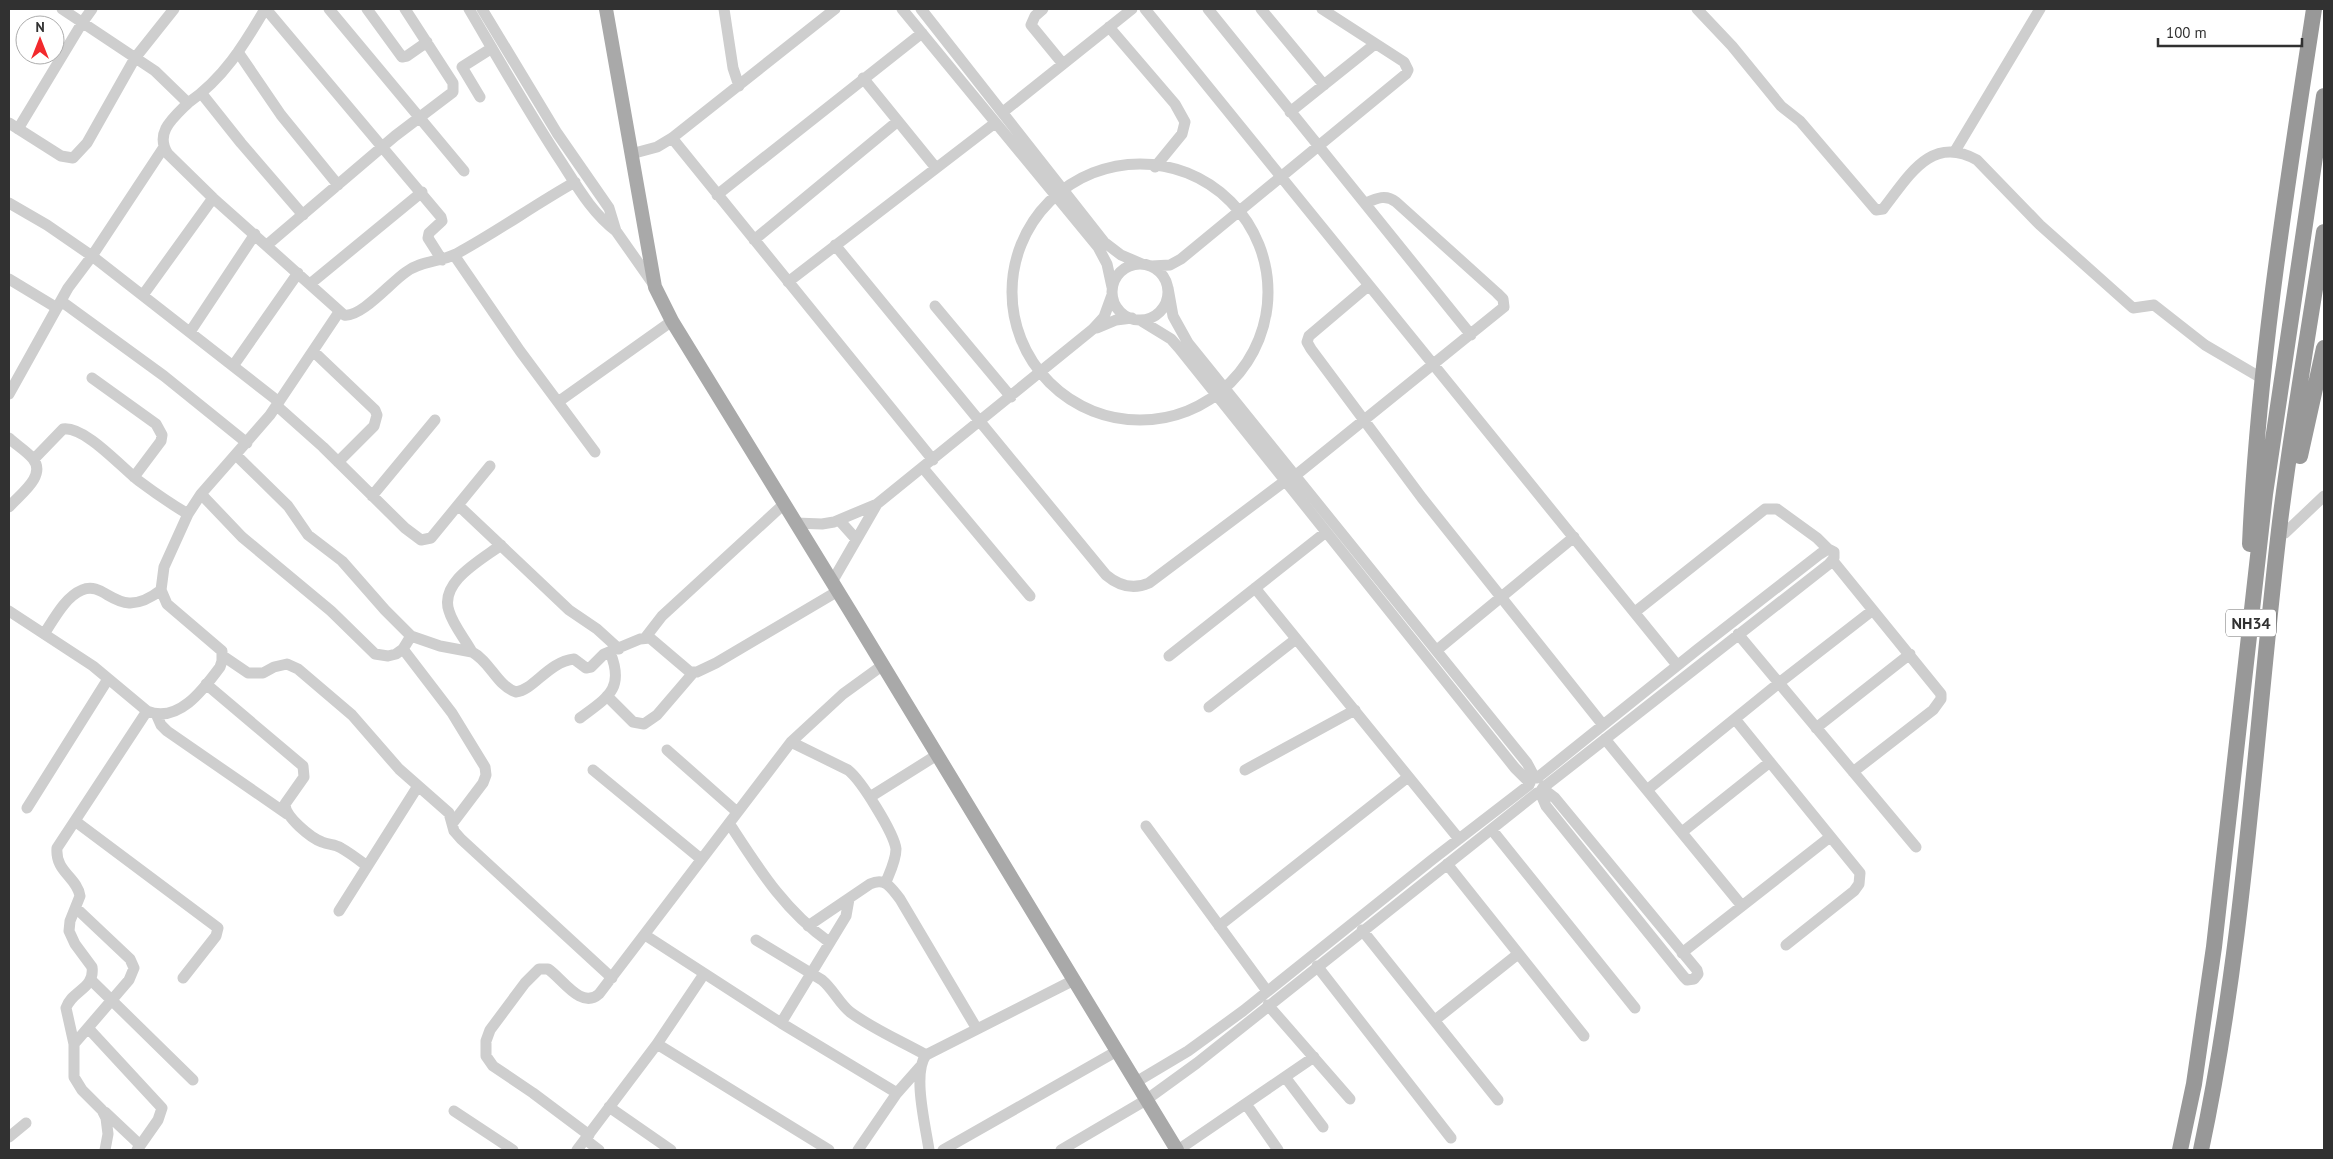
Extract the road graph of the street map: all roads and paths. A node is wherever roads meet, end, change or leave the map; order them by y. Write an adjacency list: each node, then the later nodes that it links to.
1 (62, 9): 24 (street)
2 (92, 9): 24 (street)
3 (174, 9): 31 (street)
4 (266, 9): 30 (street); 48 (street)
5 (329, 9): 42 (street)
6 (367, 9): 27 (street)
7 (405, 9): 27 (street)
8 (469, 9): 29 (street)
9 (482, 9): 66 (street)
10 (606, 9): 51 (main road)
11 (724, 9): 35 (street)
12 (835, 9): 35 (street)
13 (902, 9): 26 (street)
14 (921, 9): 40 (street)
15 (1043, 9): 32 (street)
16 (1132, 9): 25 (street)
17 (1145, 9): 55 (street)
18 (1208, 9): 41 (street)
19 (1261, 9): 34 (street)
20 (1322, 9): 28 (street)
21 (1696, 9): 50 (street)
22 (2040, 9): 50 (street)
23 (2314, 9): 100 (highway)
24 (82, 23): 31 (street); 45 (street)
25 (1109, 27): 32 (street); 52 (street)
26 (922, 33): 33 (street); 44 (street)
27 (427, 42): 42 (street)
28 (1376, 44): 34 (street); 49 (street)
29 (492, 48): 38 (street); 56 (street)
30 (238, 52): 36 (street); 57 (street)
31 (135, 58): 39 (street); 45 (street)
32 (1063, 64): 40 (street)
33 (864, 78): 43 (street); 60 (street)
34 (1324, 85): 41 (street)
35 (739, 86): 46 (street)
36 (202, 94): 39 (street); 65 (street)
37 (2324, 96): 164 (highway, NH34)
38 (480, 97)
39 (188, 103): 47 (street)
40 (1003, 112): 59 (street)
41 (1290, 112): 49 (street)
42 (420, 117): 48 (street); 54 (street)
43 (898, 121): 53 (street); 69 (street)
44 (995, 123): 53 (street); 59 (street)
45 (13, 126)
46 (672, 138): 51 (street); 60 (street)
47 (164, 147): 61 (street); 73 (street)
48 (384, 147): 57 (street); 58 (street)
49 (1318, 147): 55 (street); 63 (street)
50 (1955, 151): 100 (street)
51 (631, 154): 83 (main road)
52 (1155, 167): 59 (street); 64 (street)
53 (936, 168): 71 (street)
54 (464, 171)
55 (1281, 177): 64 (street); 82 (street)
56 (574, 182): 66 (street); 72 (street)
57 (338, 185): 65 (street)
58 (422, 192): 74 (street); 80 (street)
59 (1059, 192): 76 (street); 84 (street); 98 (street)
60 (717, 195): 69 (street)
61 (213, 198): 68 (street); 85 (street)
62 (9, 203): 73 (street)
63 (1366, 203): 93 (street); 93 (street)
64 (1240, 212): 75 (street); 101 (street)
65 (303, 215): 70 (street)
66 (616, 231): 83 (street)
67 (2324, 232): 145 (highway, NH34)
68 (255, 234): 70 (street); 92 (street)
69 (754, 240): 79 (street)
70 (268, 245): 77 (street)
71 (836, 245): 79 (street); 108 (street)
72 (454, 255): 74 (street); 104 (street)
73 (92, 256): 85 (street); 86 (street)
74 (442, 260): 88 (street)
75 (1181, 260): 76 (street); 81 (street)
76 (1147, 265): 81 (street); 84 (street)
77 (298, 273): 80 (street); 97 (street)
78 (9, 279): 86 (street)
79 (788, 282): 114 (street)
80 (310, 284): 88 (street)
81 (1166, 284): 89 (street); 101 (street)
82 (1368, 286): 96 (street); 106 (street)
83 (655, 287): 90 (main road)
84 (1112, 291): 89 (street); 91 (street)
85 (143, 295): 92 (street)
86 (59, 305): 102 (street); 110 (street)
87 (935, 306): 103 (street)
88 (339, 312): 95 (street)
89 (1136, 319): 91 (street); 101 (street)
90 (672, 321): 104 (street); 123 (main road)
91 (1093, 330): 98 (street)
92 (190, 332): 97 (street)
93 (1471, 335): 96 (street)
94 (2324, 348): 131 (highway)
95 (313, 351): 105 (street); 115 (street)
96 (1432, 364): 106 (street); 132 (street)
97 (233, 366): 105 (street)
98 (1040, 372): 101 (street); 103 (street)
99 (92, 378): 118 (street)
100 (2263, 379): 164 (highway)
101 (1221, 391): 119 (street)
102 (9, 394)
103 (1011, 397): 108 (street)
104 (558, 402): 111 (street)
105 (278, 404): 110 (street); 115 (street)
106 (1365, 419): 119 (street); 141 (street)
107 (435, 420): 121 (street)
108 (981, 421): 114 (street); 119 (street)
109 (9, 438): 113 (street)
110 (247, 444): 112 (street)
111 (595, 452)
112 (236, 455): 120 (street); 148 (street)
113 (34, 460): 118 (street); 126 (street)
114 (933, 460): 117 (street)
115 (338, 462): 121 (street)
116 (490, 466): 125 (street)
117 (923, 468): 124 (street); 140 (street)
118 (134, 477): 127 (street)
119 (1291, 478): 130 (street); 153 (street)
120 (200, 494): 127 (street); 151 (street)
121 (372, 496): 125 (street)
122 (2324, 496): 131 (street)
123 (784, 504): 129 (main road); 149 (street)
124 (877, 504): 128 (street); 133 (street)
125 (458, 505): 134 (street)
126 (9, 507)
127 (188, 514): 139 (street)
128 (839, 520): 129 (street); 133 (street)
129 (796, 523): 137 (main road)
130 (1326, 532): 138 (street); 183 (street)
131 (2285, 533): 145 (highway)
132 (1574, 537): 141 (street); 144 (street)
133 (856, 539): 137 (street)
134 (501, 545): 152 (street); 154 (street)
135 (1828, 550): 136 (street); 144 (street); 159 (street)
136 (1833, 561): 142 (street); 147 (street)
137 (835, 587): 158 (main road); 160 (street)
138 (1255, 588): 150 (street); 157 (street)
139 (161, 590): 146 (street); 156 (street)
140 (1030, 596)
141 (1500, 598): 153 (street); 171 (street)
142 (1873, 610): 155 (street); 162 (street)
143 (9, 611): 146 (street)
144 (1634, 612): 159 (street)
145 (2270, 620): 267 (highway, NH34)
146 (44, 634): 161 (street)
147 (1738, 634): 162 (street); 173 (street)
148 (411, 636): 151 (street); 154 (street)
149 (645, 638): 152 (street); 160 (street)
150 (1296, 639): 166 (street); 167 (street)
151 (403, 649): 191 (street)
152 (615, 650): 154 (street); 165 (street)
153 (1437, 650): 183 (street)
154 (472, 652)
155 (1910, 654): 172 (street); 180 (street)
156 (223, 656): 163 (street); 182 (street)
157 (1169, 656)
158 (883, 665): 174 (street); 176 (main road)
159 (1677, 666): 171 (street)
160 (693, 673): 165 (street)
161 (108, 679): 168 (street); 186 (street)
162 (1779, 683): 170 (street); 172 (street)
163 (206, 684): 168 (street); 188 (street)
164 (2244, 686): 266 (highway, NH34)
165 (606, 696): 169 (street)
166 (1209, 707)
167 (1355, 710): 179 (street); 181 (street)
168 (152, 713): 188 (street); 189 (street)
169 (580, 718)
170 (1736, 719): 177 (street); 184 (street)
171 (1603, 725): 183 (street)
172 (1816, 728): 180 (street)
173 (1605, 739): 183 (street); 184 (street)
174 (791, 742): 185 (street); 187 (street)
175 (667, 750): 187 (street)
176 (937, 754): 185 (street); 221 (main road)
177 (1770, 762): 194 (street); 195 (street)
178 (593, 770): 198 (street)
179 (1244, 770)
180 (1853, 772): 197 (street)
181 (1408, 777): 196 (street); 207 (street)
182 (418, 786): 191 (street); 200 (street)
183 (1537, 786): 193 (street); 196 (street); 213 (street); 213 (street)
184 (1648, 790): 194 (street)
185 (870, 796): 201 (street)
186 (27, 808)
187 (737, 812): 190 (street)
188 (287, 814): 200 (street)
189 (74, 821): 204 (street); 218 (street)
190 (728, 823): 198 (street); 206 (street)
191 (452, 824): 219 (street)
192 (1146, 826): 207 (street)
193 (1492, 830): 199 (street); 225 (street)
194 (1682, 832): 203 (street)
195 (1830, 837): 203 (street); 212 (street)
196 (1459, 839): 222 (street)
197 (1916, 847)
198 (701, 859): 209 (street)
199 (1447, 864): 208 (street); 214 (street)
200 (367, 866): 205 (street)
201 (886, 882): 202 (street); 229 (street)
202 (849, 899): 206 (street); 211 (street)
203 (1742, 906): 213 (street)
204 (76, 908): 220 (street); 223 (street)
205 (339, 910)
206 (808, 926): 211 (street)
207 (1219, 926): 222 (street)
208 (1362, 930): 215 (street); 226 (street)
209 (645, 935): 217 (street); 219 (street)
210 (756, 940): 216 (street)
211 (829, 942): 216 (street)
212 (1786, 945)
213 (1682, 953)
214 (1518, 954): 226 (street); 230 (street)
215 (1317, 966): 224 (street); 252 (street)
216 (810, 973): 227 (street); 234 (street)
217 (704, 974): 227 (street); 232 (street)
218 (183, 978)
219 (612, 978): 251 (street)
220 (91, 980): 223 (street); 231 (street)
221 (1074, 980): 229 (street); 233 (main road)
222 (1268, 991): 239 (street)
223 (111, 1002): 228 (street); 238 (street)
224 (1268, 1005): 235 (street); 242 (street)
225 (1635, 1008)
226 (1435, 1020): 243 (street)
227 (780, 1023): 240 (street)
228 (88, 1028): 231 (street); 253 (street)
229 (977, 1029): 234 (street)
230 (1584, 1036)
231 (74, 1044): 246 (street)
232 (657, 1044): 245 (street); 259 (street)
233 (1117, 1051): 239 (main road); 262 (street)
234 (926, 1055): 236 (street)
235 (1314, 1057): 237 (street); 241 (street)
236 (920, 1067): 240 (street); 261 (street)
237 (1286, 1077): 244 (street); 249 (street)
238 (193, 1080)
239 (1136, 1082): 242 (main road)
240 (897, 1093): 260 (street)
241 (1350, 1098)
242 (1146, 1100): 263 (street); 264 (main road)
243 (1498, 1100)
244 (1246, 1104): 264 (street); 265 (street)
245 (609, 1108): 251 (street); 258 (street)
246 (102, 1110): 253 (street); 254 (street)
247 (454, 1111): 255 (street)
248 (26, 1123): 250 (street)
249 (1323, 1127)
250 (9, 1137)
251 (588, 1138): 256 (street); 257 (street)
252 (1451, 1138)
253 (138, 1148)
254 (104, 1150)
255 (513, 1150)
256 (577, 1150)
257 (599, 1150)
258 (671, 1150)
259 (829, 1150)
260 (858, 1150)
261 (929, 1150)
262 (943, 1150)
263 (1061, 1150)
264 (1177, 1150)
265 (1278, 1150)
266 (2180, 1150)
267 (2201, 1150)

